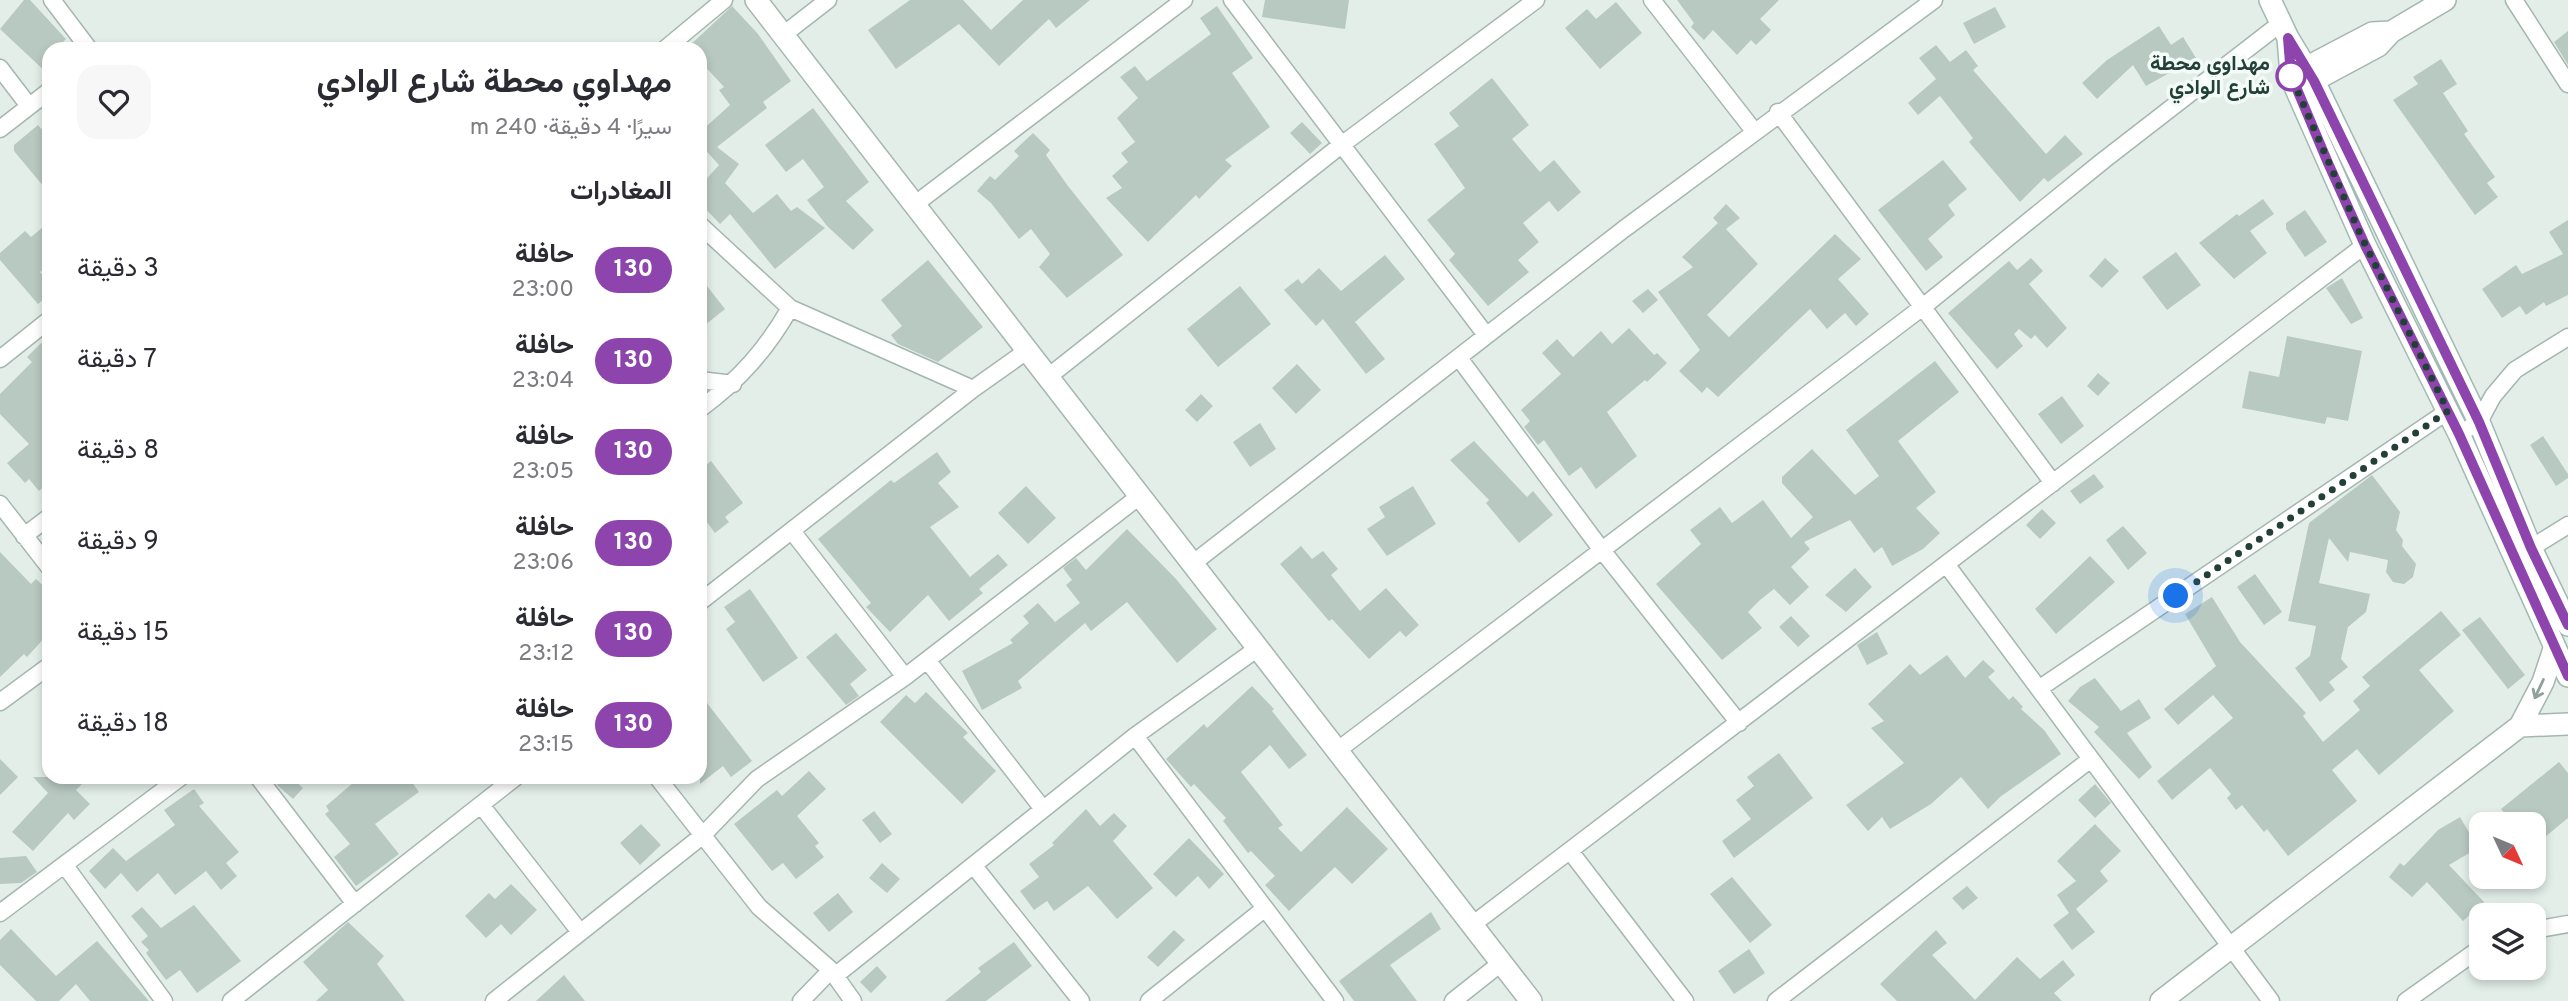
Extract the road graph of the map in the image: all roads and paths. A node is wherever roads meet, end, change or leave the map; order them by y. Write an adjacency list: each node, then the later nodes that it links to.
1 (52, 0): 15 (street)
2 (724, 0): 16 (street)
3 (755, 0): 14 (street)
4 (828, 0): 14 (street)
5 (1184, 0): 26 (street)
6 (1232, 0): 25 (street)
7 (1536, 0): 25 (street)
8 (1652, 0): 24 (street)
9 (1934, 0): 22 (street)
10 (2270, 0): 13 (street)
11 (2445, 0): 18 (street)
12 (2514, 0): 19 (street)
13 (2284, 31): 18 (street); 29 (street)
14 (783, 35): 26 (street)
15 (84, 42)
16 (673, 42)
17 (0, 68): 21 (street)
18 (2302, 78): 28 (street); 43 (street)
19 (2568, 84)
20 (42, 96): 21 (street)
21 (29, 106): 23 (street)
22 (1778, 113): 24 (street); 29 (street)
23 (0, 129)
24 (1754, 131): 32 (street)
25 (1340, 146): 32 (street); 37 (street)
26 (914, 205): 34 (street)
27 (707, 231): 30 (street)
28 (2365, 245): 42 (street); 45 (street)
29 (1924, 306): 45 (street); 53 (street)
30 (790, 308): 39 (street); 40 (street)
31 (42, 326): 36 (street)
32 (1486, 335): 35 (street)
33 (2568, 337): 43 (street)
34 (1028, 350): 37 (street); 40 (street)
35 (1458, 358): 53 (street); 55 (street)
36 (0, 359)
37 (1048, 377): 46 (street)
38 (707, 381): 39 (street)
39 (733, 384): 41 (street)
40 (973, 389): 50 (street)
41 (707, 404)
42 (2448, 411): 44 (street); 65 (street)
43 (2479, 422): 44 (street); 52 (street)
44 (2459, 434): 60 (street)
45 (2053, 483): 56 (street)
46 (1141, 495): 55 (street); 61 (street)
47 (0, 504): 51 (street)
48 (42, 522): 51 (street)
49 (2568, 525): 52 (street)
50 (792, 531): 57 (street); 64 (street)
51 (24, 536): 54 (street)
52 (2531, 548): 58 (street)
53 (1601, 549): 67 (street); 71 (street)
54 (42, 558)
55 (1192, 564): 59 (street)
56 (1946, 564): 65 (street); 67 (street)
57 (707, 597)
58 (2568, 625)
59 (1258, 648): 70 (street); 71 (street)
60 (2554, 649): 63 (street); 69 (street, one-way to 69)
61 (927, 660): 64 (street); 78 (street)
62 (42, 671): 66 (street)
63 (2568, 676)
64 (905, 677): 79 (street)
65 (2040, 688): 72 (street)
66 (0, 702)
67 (1739, 723): 80 (street)
68 (2568, 724): 69 (street)
69 (2520, 726): 90 (street)
70 (1135, 736): 78 (street); 84 (street)
71 (1338, 750): 87 (street)
72 (2091, 759): 90 (street); 105 (street)
73 (172, 784): 82 (street)
74 (263, 784): 83 (street)
75 (507, 784): 77 (street)
76 (662, 784): 79 (street)
77 (481, 805): 83 (street); 89 (street)
78 (1043, 809): 81 (street)
79 (702, 836): 89 (street); 93 (street)
80 (1570, 851): 87 (street); 104 (street)
81 (974, 866): 93 (street); 99 (street)
82 (66, 867): 85 (street); 94 (street)
83 (355, 904): 95 (street)
84 (1264, 909): 100 (street); 101 (street)
85 (0, 913)
86 (2568, 924): 88 (street)
87 (1472, 925): 92 (street)
88 (2546, 928)
89 (580, 932): 96 (street)
90 (2230, 947): 106 (street); 107 (street)
91 (2469, 956): 108 (street)
92 (1501, 963): 102 (street); 103 (street)
93 (834, 972): 97 (street); 98 (street)
94 (164, 1001)
95 (231, 1001)
96 (494, 1001)
97 (801, 1001)
98 (853, 1001)
99 (1081, 1001)
100 (1149, 1001)
101 (1335, 1001)
102 (1452, 1001)
103 (1531, 1001)
104 (1685, 1001)
105 (1776, 1001)
106 (2161, 1001)
107 (2271, 1001)
108 (2406, 1001)

